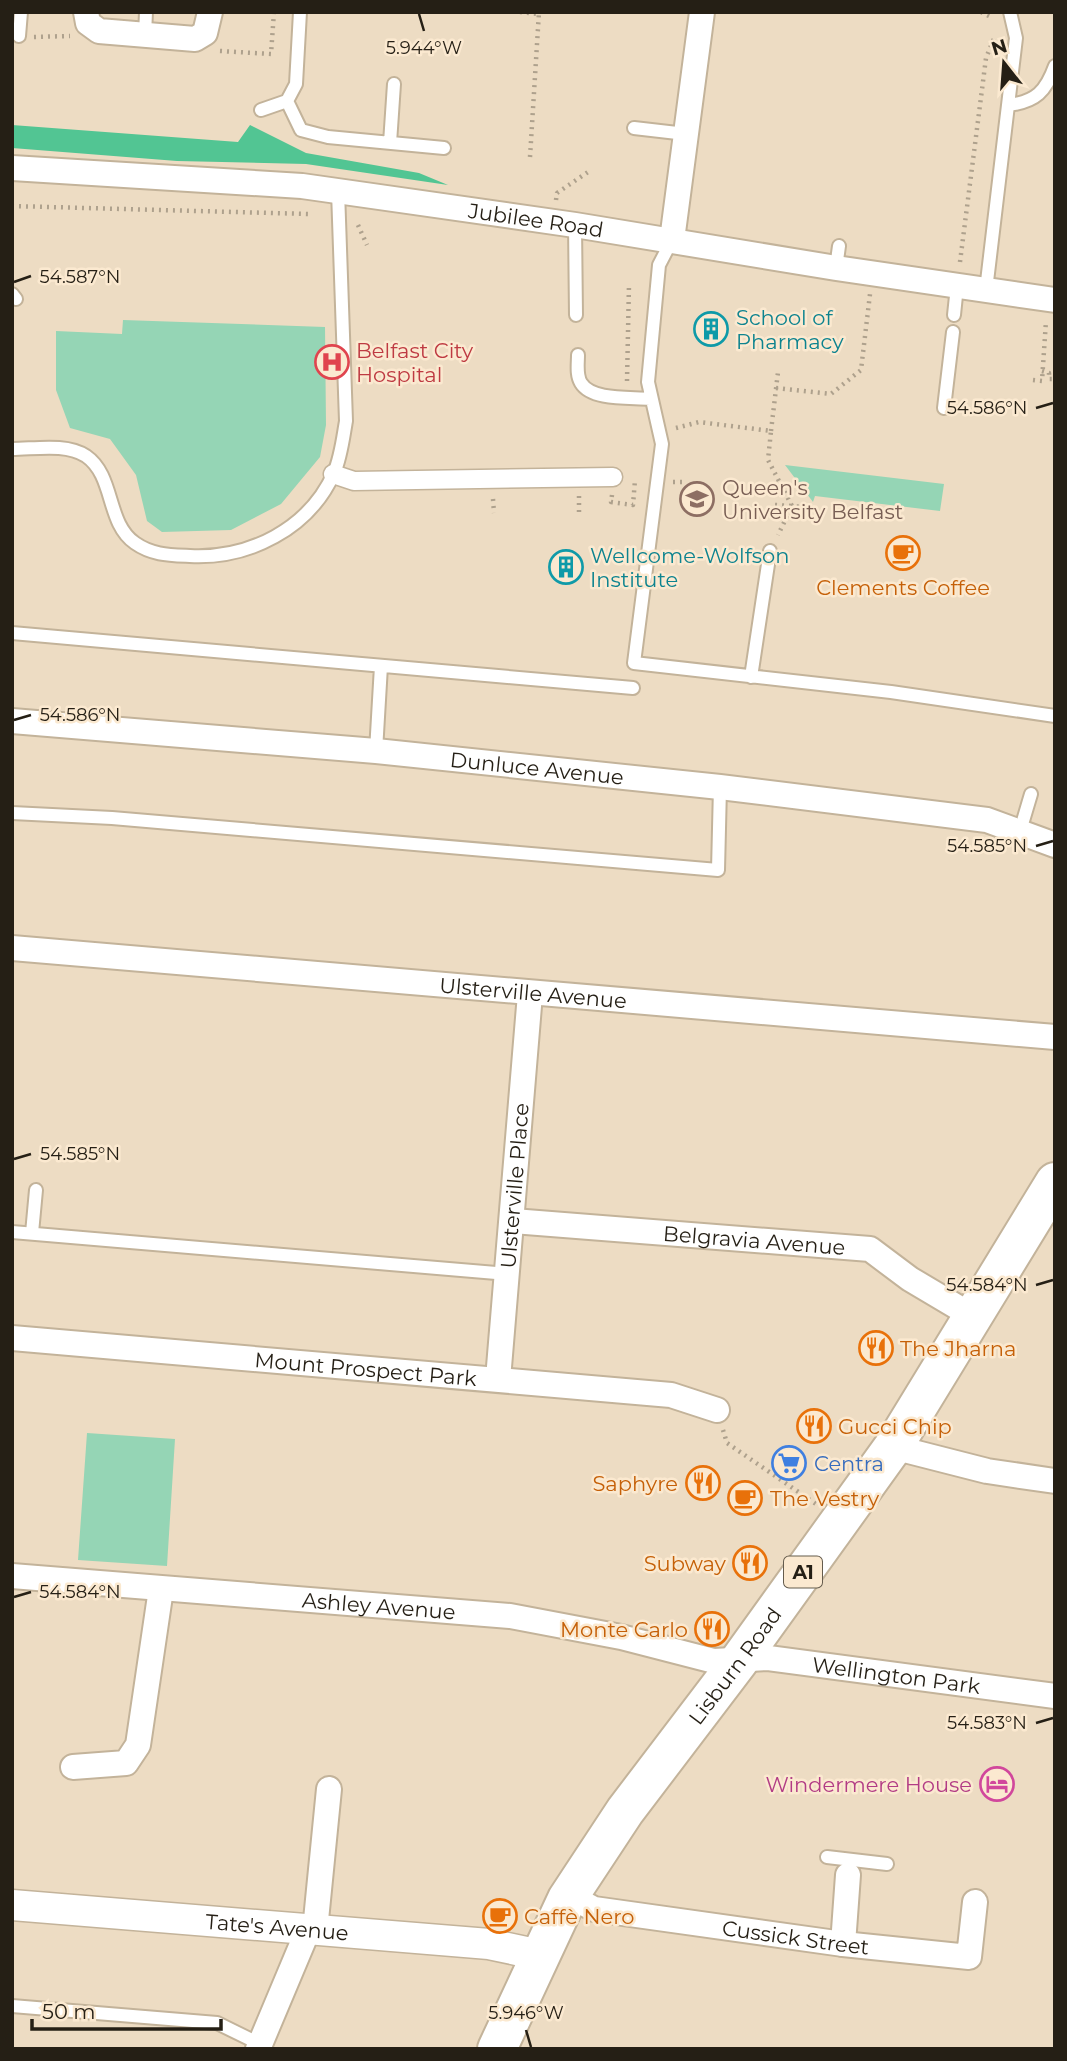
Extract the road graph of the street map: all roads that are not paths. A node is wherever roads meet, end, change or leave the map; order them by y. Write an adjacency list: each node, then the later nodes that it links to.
1 (20, 12): 8 (lane)
2 (300, 12): 11 (lane)
3 (702, 12): 15 (street)
4 (1010, 12): 12 (lane)
5 (87, 16): 6 (street)
6 (145, 24): 7 (street)
7 (205, 25)
8 (19, 36)
9 (1055, 66): 12 (lane)
10 (394, 84): 16 (lane)
11 (287, 101): 13 (lane); 16 (lane)
12 (1008, 105): 23 (lane)
13 (261, 110)
14 (634, 128): 15 (lane)
15 (686, 134): 21 (street)
16 (390, 143): 17 (lane)
17 (444, 148)
18 (12, 168): 19 (street, Jubilee Road)
19 (339, 201): 20 (street, Jubilee Road); 32 (lane)
20 (564, 223): 21 (street, Jubilee Road); 25 (lane)
21 (672, 240): 22 (street, Jubilee Road); 29 (lane)
22 (957, 286): 23 (street, Jubilee Road); 26 (lane)
23 (986, 290): 24 (street, Jubilee Road)
24 (1051, 299)
25 (576, 315)
26 (954, 315)
27 (953, 332): 30 (lane)
28 (578, 355): 29 (lane)
29 (650, 399): 37 (lane)
30 (944, 408)
31 (12, 449): 32 (lane)
32 (333, 474): 33 (street)
33 (613, 477)
34 (770, 551): 37 (lane)
35 (12, 633): 36 (lane)
36 (381, 666): 38 (lane); 41 (lane)
37 (751, 677): 39 (lane)
38 (633, 688)
39 (1055, 716)
40 (12, 721): 41 (street, Dunluce Avenue)
41 (376, 751): 42 (street, Dunluce Avenue)
42 (720, 787): 44 (lane); 45 (street, Dunluce Avenue)
43 (1031, 794): 45 (lane)
44 (12, 813)
45 (1020, 831): 46 (street, Dunluce Avenue)
46 (1055, 845)
47 (12, 948): 48 (street, Ulsterville Avenue)
48 (530, 994): 49 (street, Ulsterville Avenue); 52 (street, Ulsterville Place)
49 (1055, 1037)
50 (1055, 1182): 56 (main road, Lisburn Road / A1)
51 (36, 1190): 54 (lane)
52 (513, 1221): 55 (street, Ulsterville Place); 56 (street, Belgravia Avenue)
53 (12, 1232): 54 (lane)
54 (32, 1233): 55 (lane)
55 (508, 1274): 58 (street, Ulsterville Place)
56 (974, 1317): 60 (main road, Lisburn Road / A1)
57 (12, 1338): 58 (street, Mount Prospect Park)
58 (498, 1379): 59 (street, Mount Prospect Park)
59 (717, 1410)
60 (894, 1447): 61 (street); 64 (main road, Lisburn Road / A1)
61 (1055, 1481)
62 (12, 1576): 63 (street, Ashley Avenue)
63 (161, 1589): 64 (street, Ashley Avenue); 66 (street)
64 (739, 1661): 65 (street, Wellington Park); 71 (main road, Lisburn Road / A1)
65 (1055, 1696)
66 (73, 1767)
67 (329, 1789): 74 (street)
68 (827, 1857): 70 (lane)
69 (887, 1864): 70 (lane)
70 (849, 1867): 75 (street)
71 (570, 1896): 75 (street, Cussick Street); 76 (main road, Lisburn Road / A1)
72 (975, 1902): 75 (street, Cussick Street)
73 (12, 1905): 74 (street, Tate's Avenue)
74 (312, 1930): 76 (street, Tate's Avenue); 78 (street)
75 (843, 1944)
76 (540, 1955): 79 (main road, Lisburn Road / A1)
77 (12, 2006): 78 (lane)
78 (259, 2046)
79 (497, 2049)

